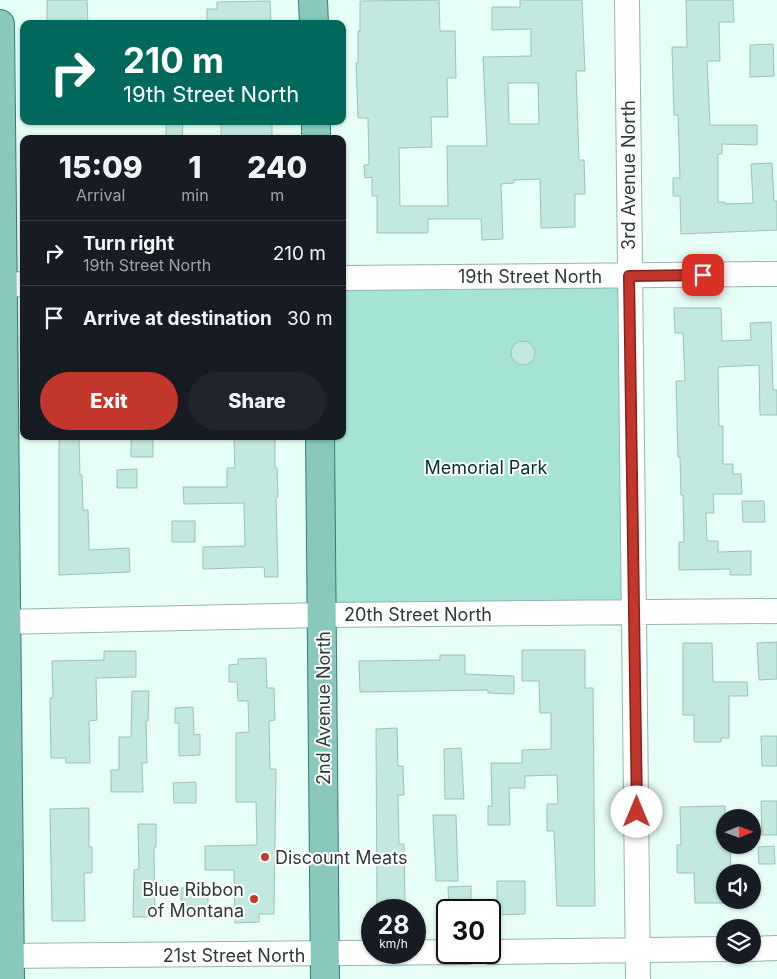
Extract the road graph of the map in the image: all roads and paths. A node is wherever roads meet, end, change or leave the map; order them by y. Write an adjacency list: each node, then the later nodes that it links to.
1 (313, 0): 3 (main road)
2 (627, 0): 6 (street, 3rd Avenue North)
3 (314, 20)
4 (0, 24): 8 (main road)
5 (777, 274): 6 (street, 19th Street North)
6 (629, 276): 7 (street, 19th Street North); 11 (street, 3rd Avenue North)
7 (346, 278)
8 (9, 284): 13 (main road)
9 (320, 440): 12 (main road, 2nd Avenue North)
10 (777, 611): 11 (street, 20th Street North)
11 (635, 613): 12 (street, 20th Street North); 17 (street, 3rd Avenue North)
12 (322, 615): 13 (street, 20th Street North); 21 (main road, 2nd Avenue North)
13 (2, 622): 20 (main road)
14 (777, 948): 16 (street)
15 (716, 949): 17 (street)
16 (761, 949)
17 (638, 951): 18 (street); 22 (street, 3rd Avenue North)
18 (501, 952)
19 (436, 955): 21 (street, 21st Street North)
20 (6, 963): 21 (street, 21st Street North)
21 (325, 967)
22 (638, 979)

